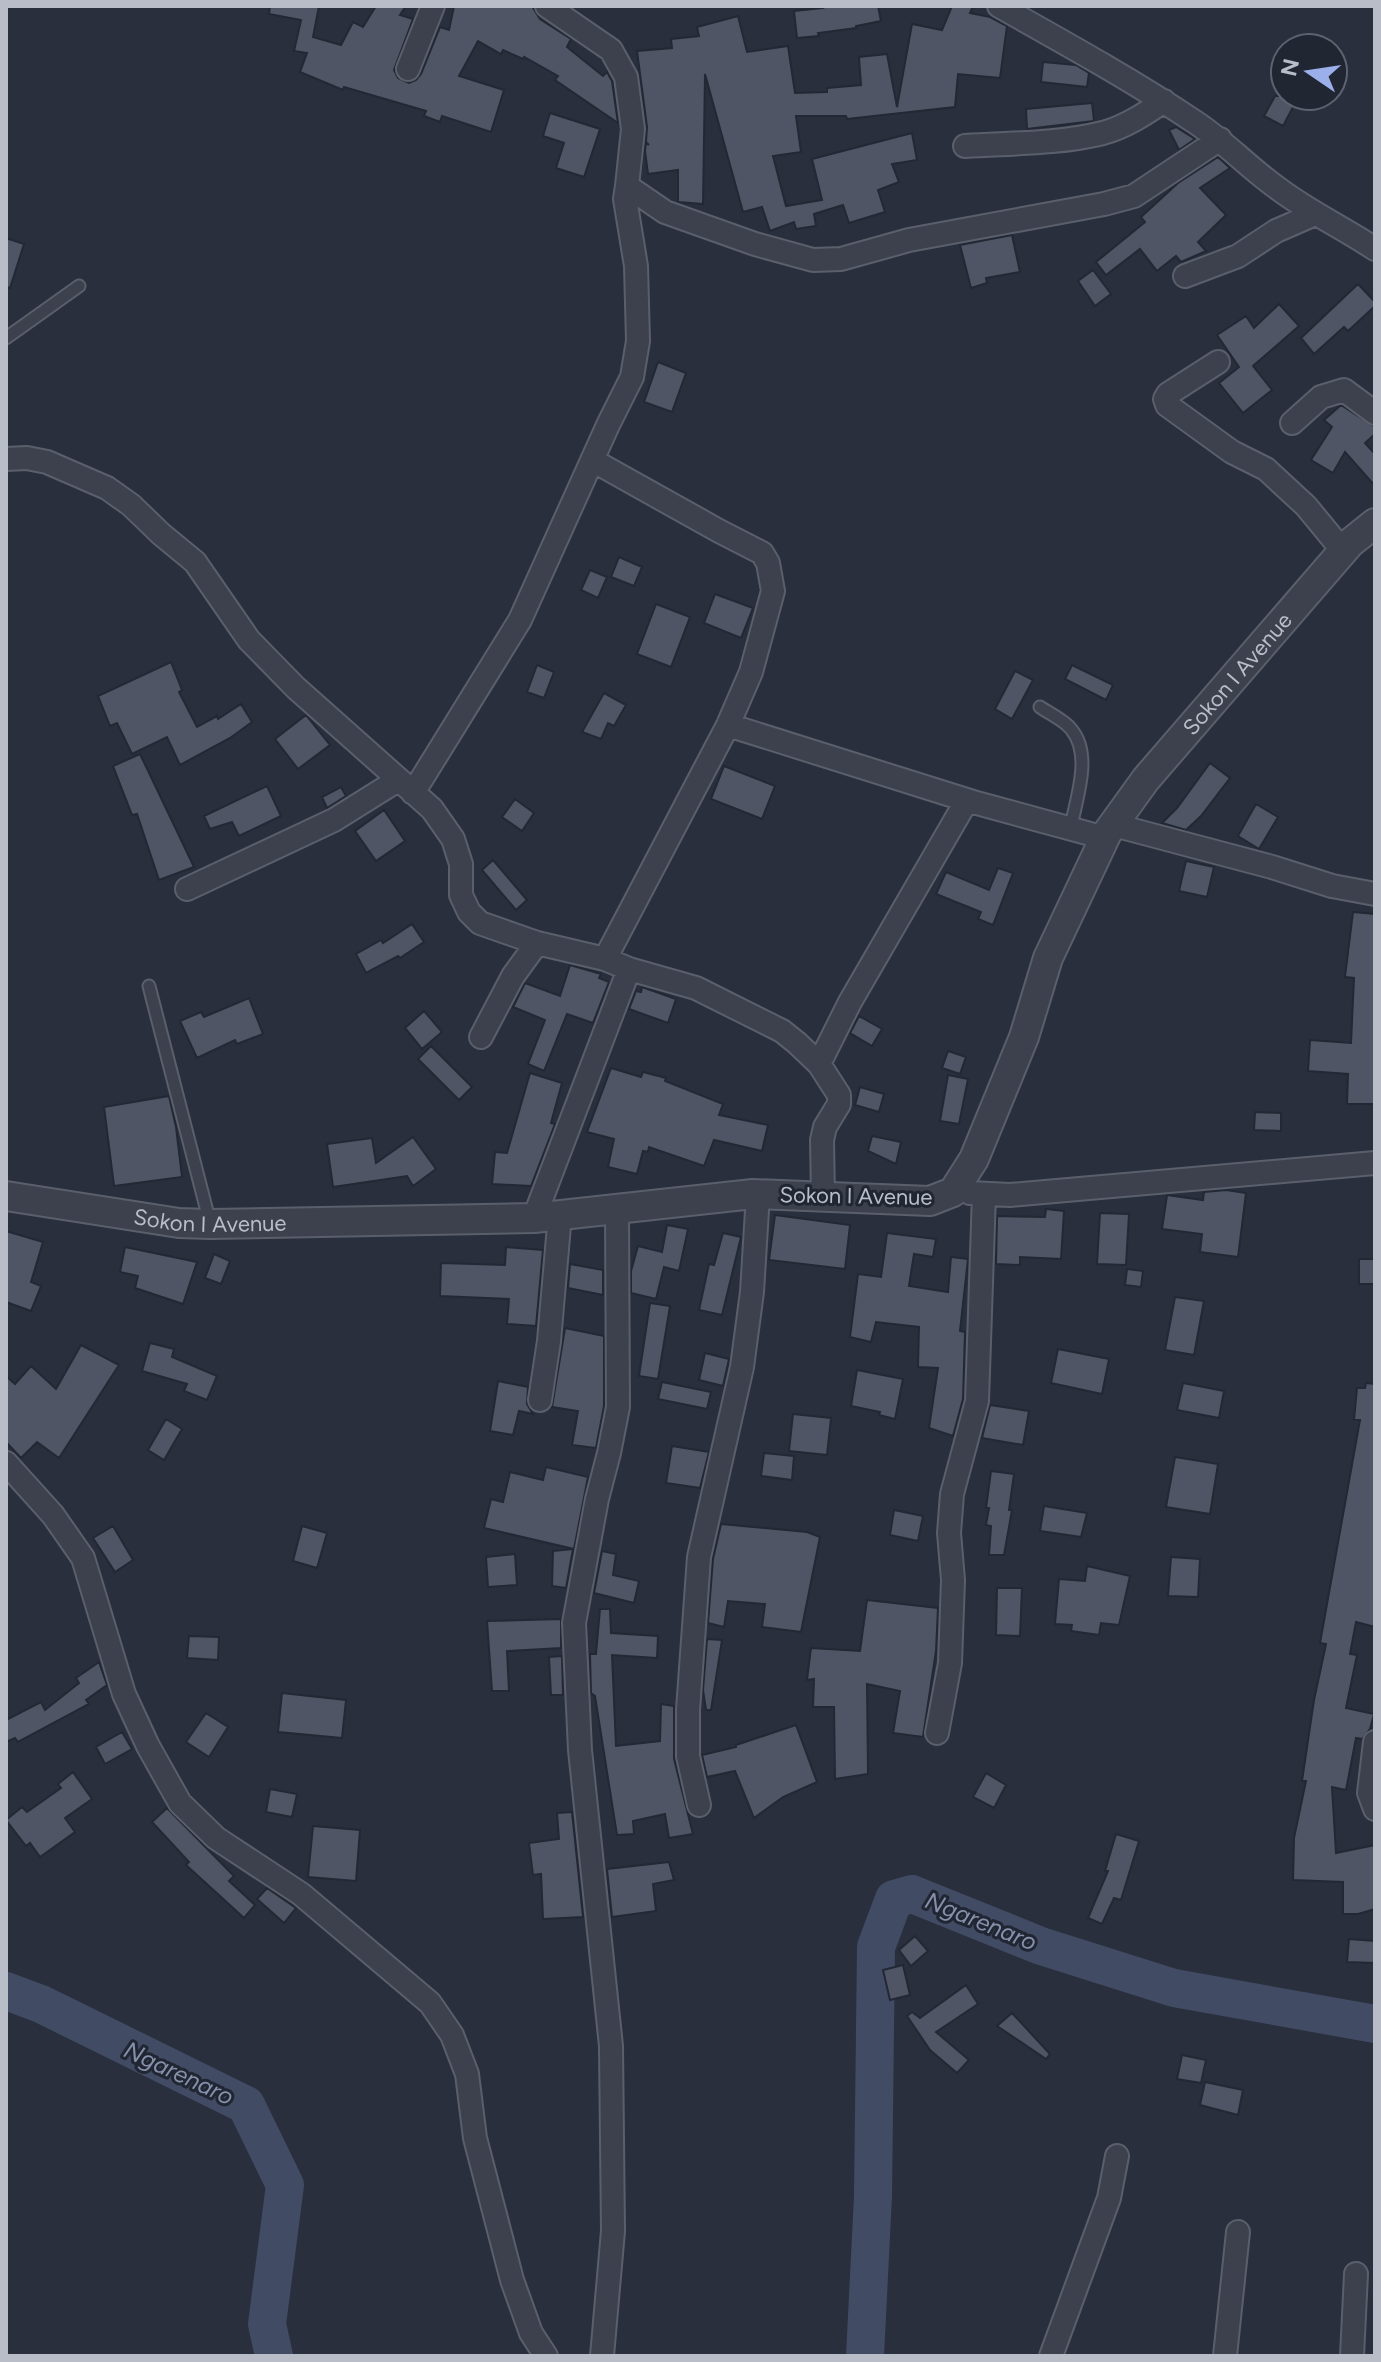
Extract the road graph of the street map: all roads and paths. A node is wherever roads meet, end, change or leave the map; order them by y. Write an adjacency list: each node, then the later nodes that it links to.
1 (433, 6): 4 (street)
2 (547, 6): 8 (street)
3 (999, 6): 5 (street)
4 (408, 69)
5 (1164, 101): 6 (street); 7 (street)
6 (1220, 139): 8 (street); 9 (street)
7 (965, 146)
8 (627, 186): 18 (street)
9 (1315, 214): 10 (street); 11 (street)
10 (1375, 249)
11 (1185, 276)
12 (79, 286): 13 (lane)
13 (6, 338)
14 (1218, 362): 20 (street)
15 (1375, 413): 16 (street)
16 (1292, 423)
17 (6, 459): 23 (street)
18 (592, 460): 22 (street); 23 (street)
19 (1375, 523): 20 (street, Sokon I Avenue)
20 (1343, 551): 26 (street, Sokon I Avenue)
21 (1040, 707): 25 (lane)
22 (728, 725): 24 (street); 30 (street)
23 (406, 786): 27 (street); 29 (street)
24 (967, 800): 25 (street); 34 (street)
25 (1071, 827): 26 (street)
26 (1110, 832): 28 (street); 36 (street, Sokon I Avenue)
27 (187, 889)
28 (1375, 894)
29 (537, 943): 30 (street); 33 (street)
30 (605, 959): 31 (street)
31 (629, 969): 34 (street); 42 (street)
32 (149, 986): 43 (lane)
33 (481, 1037)
34 (819, 1064): 40 (street)
35 (1375, 1163): 38 (street)
36 (953, 1192): 38 (street); 40 (street, Sokon I Avenue)
37 (758, 1194): 40 (street, Sokon I Avenue); 41 (street, Sokon I Avenue); 48 (street)
38 (984, 1194): 46 (street)
39 (6, 1196): 43 (street, Sokon I Avenue)
40 (823, 1197)
41 (617, 1209): 42 (street, Sokon I Avenue); 54 (street)
42 (547, 1216): 43 (street, Sokon I Avenue); 44 (street)
43 (210, 1224)
44 (540, 1400)
45 (6, 1463): 53 (street)
46 (937, 1733)
47 (1375, 1742): 49 (street)
48 (699, 1805)
49 (1375, 1809)
50 (1117, 2156): 55 (street)
51 (1238, 2232): 56 (street)
52 (1356, 2274): 57 (street)
53 (546, 2356)
54 (602, 2356)
55 (1051, 2356)
56 (1225, 2356)
57 (1352, 2356)

